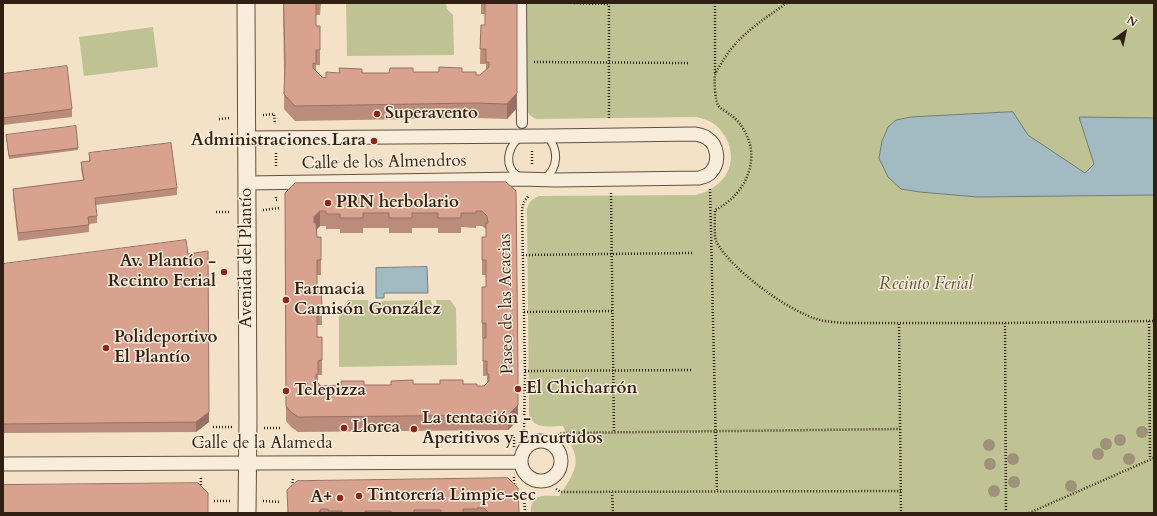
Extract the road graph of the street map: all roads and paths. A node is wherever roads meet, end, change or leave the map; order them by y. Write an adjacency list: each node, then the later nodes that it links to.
1 (246, 3): 16 (street, Avenida del Plantío)
2 (521, 3): 7 (street)
3 (574, 3): 6 (path)
4 (715, 3): 10 (path)
5 (787, 3): 10 (path)
6 (608, 4): 8 (path)
7 (521, 62): 8 (path); 12 (street)
8 (609, 63): 9 (path); 13 (path)
9 (690, 63)
10 (715, 75): 32 (path)
11 (274, 114): 17 (path)
12 (522, 123)
13 (609, 123)
14 (547, 136): 15 (street, Calle de los Almendros); 18 (lane); 18 (street, Calle de los Almendros)
15 (521, 137): 17 (street, Calle de los Almendros); 18 (lane)
16 (246, 138): 17 (street, Calle de los Almendros); 19 (street, Avenida del Plantío)
17 (275, 138): 20 (path)
18 (532, 180): 20 (street, Calle de los Almendros); 26 (path, Paseo de las Acacias)
19 (246, 183): 20 (street, Calle de los Almendros); 43 (street, Avenida del Plantío)
20 (276, 183): 23 (path)
21 (710, 187): 38 (path)
22 (611, 191): 25 (path)
23 (279, 200)
24 (692, 253): 25 (path)
25 (611, 254): 26 (path); 27 (path)
26 (523, 255): 28 (path, Paseo de las Acacias)
27 (612, 311): 28 (path); 35 (path)
28 (524, 312): 34 (path, Paseo de las Acacias)
29 (1149, 321): 30 (path); 31 (path); 42 (path)
30 (1154, 321)
31 (1005, 323): 32 (path); 55 (path)
32 (899, 324): 36 (path)
33 (691, 370): 35 (path)
34 (525, 371): 35 (path); 37 (path, Paseo de las Acacias)
35 (613, 371): 39 (path)
36 (900, 429): 38 (path); 47 (path)
37 (524, 430)
38 (716, 431): 39 (path); 49 (path)
39 (614, 433): 40 (path)
40 (558, 435)
41 (1154, 458): 42 (path)
42 (1150, 459): 56 (path)
43 (248, 462): 44 (street, Calle de la Alameda); 45 (street, Calle de la Alameda); 51 (street, Avenida del Plantío)
44 (521, 462)
45 (3, 464)
46 (556, 489): 48 (path)
47 (901, 491): 49 (path); 54 (path)
48 (612, 492): 49 (path); 53 (path)
49 (717, 492)
50 (524, 497): 52 (path)
51 (247, 513)
52 (524, 513)
53 (613, 513)
54 (901, 513)
55 (1006, 513)
56 (1029, 513)

